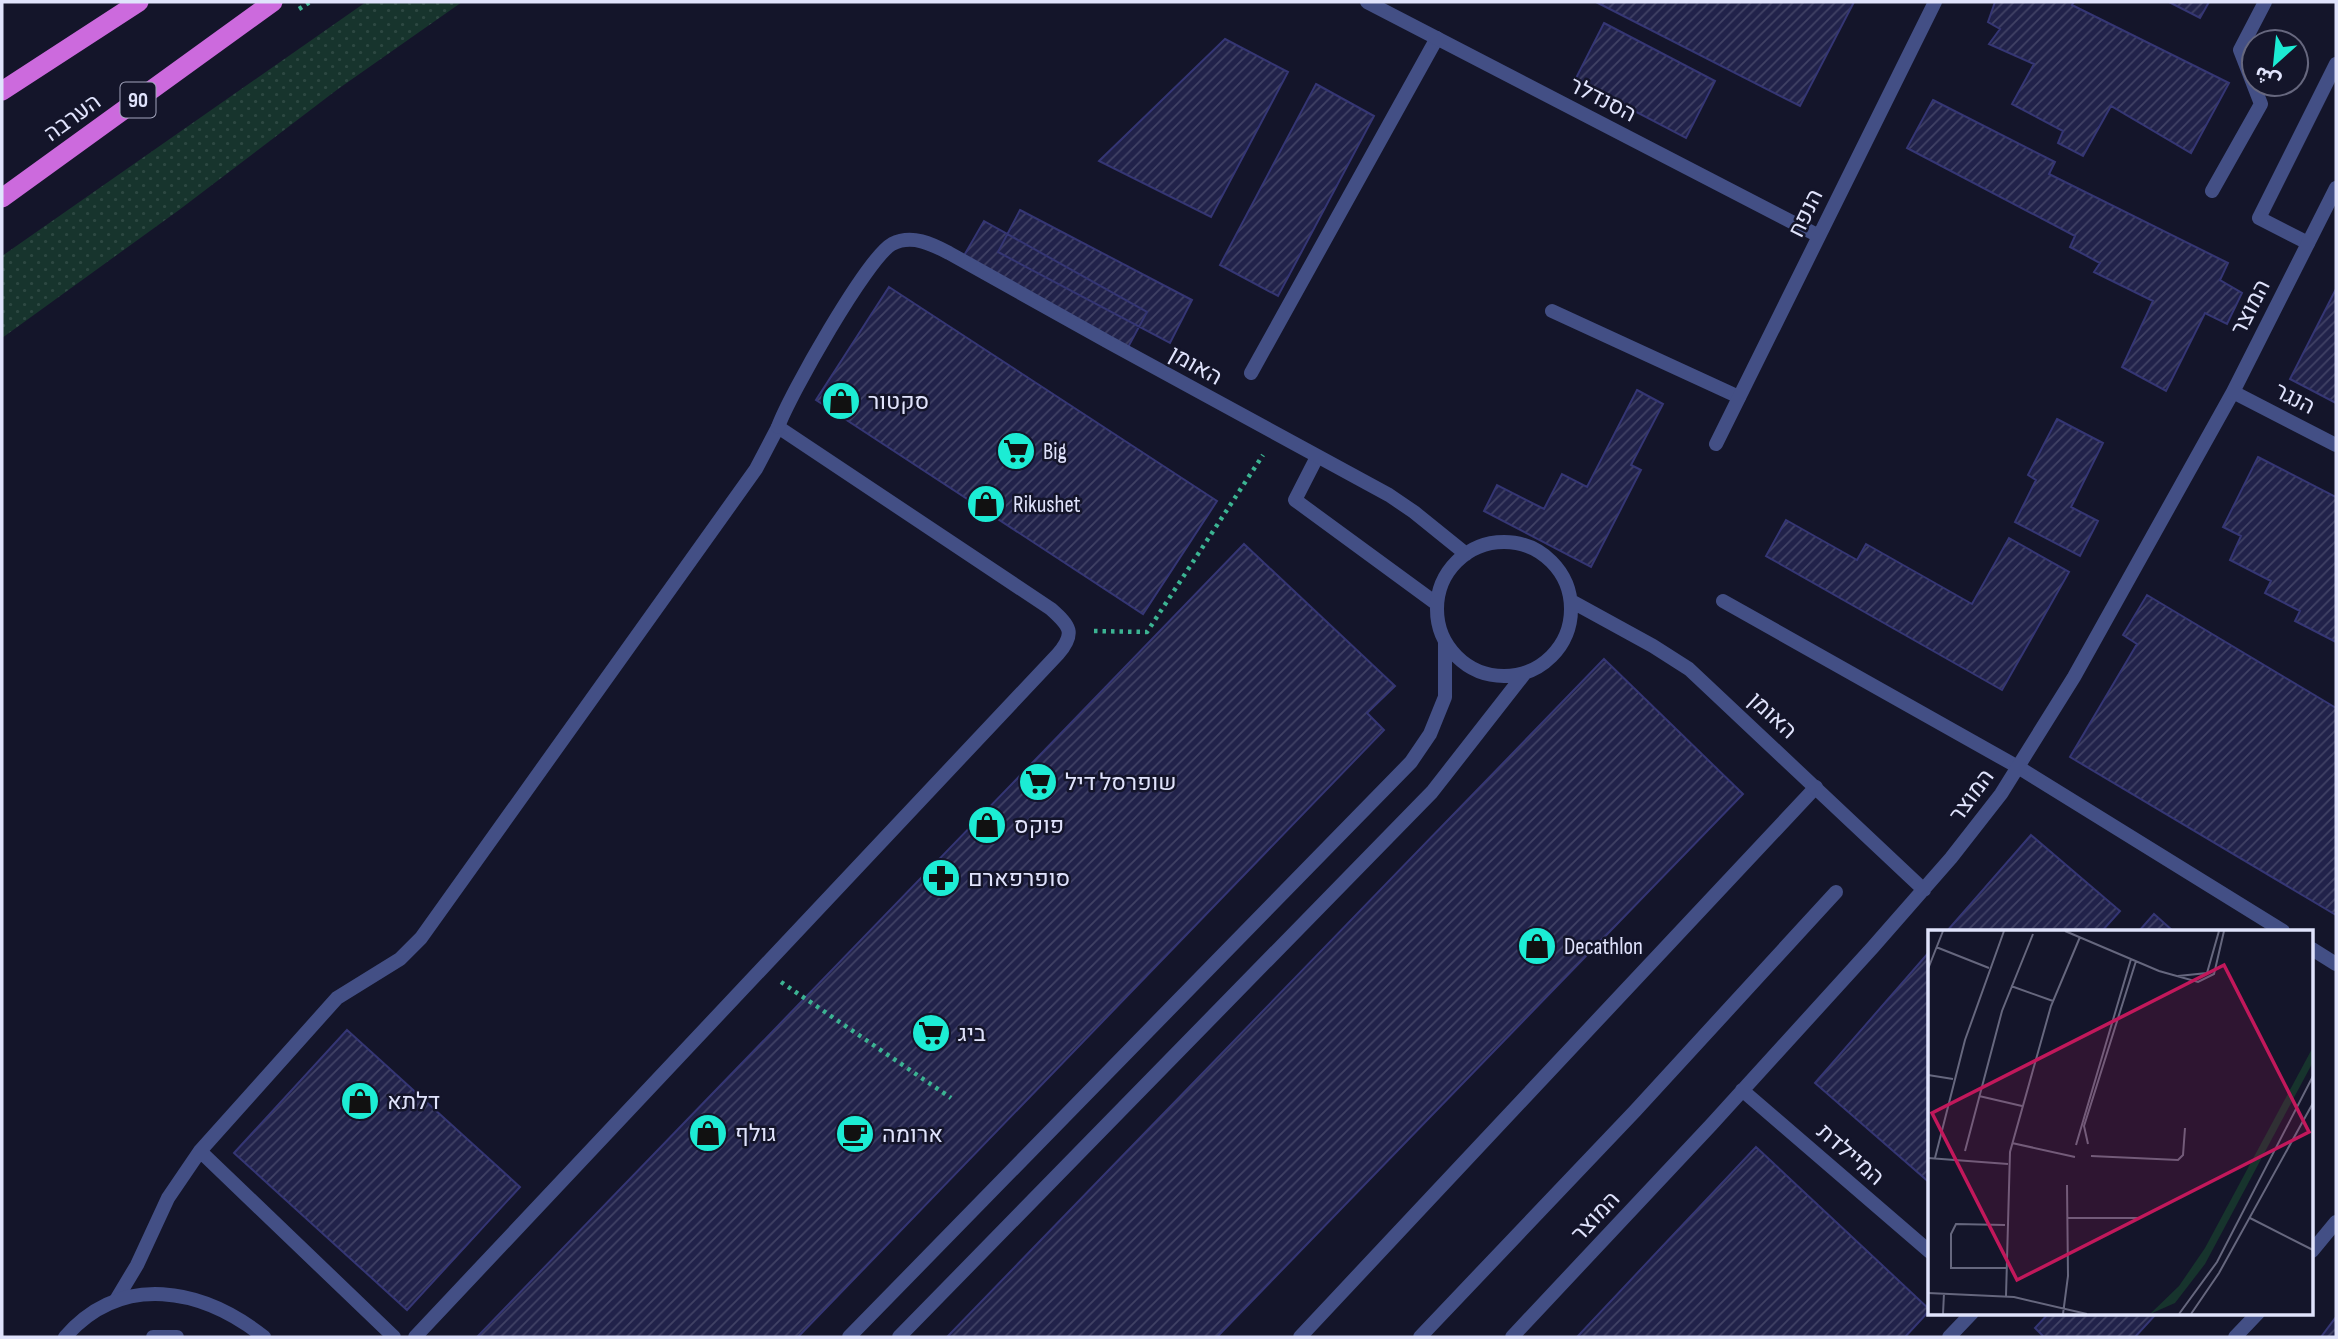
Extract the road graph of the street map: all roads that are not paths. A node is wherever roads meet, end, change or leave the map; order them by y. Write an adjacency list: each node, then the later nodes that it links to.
1 (139, 2): 8 (highway)
2 (273, 2): 11 (highway, הערבה / 90)
3 (1367, 2): 6 (street, הסנדלר)
4 (1935, 2): 12 (street, הנפח)
5 (2265, 2): 10 (street)
6 (1437, 38): 12 (street, הסנדלר); 15 (street)
7 (2336, 64): 13 (street)
8 (2, 92)
9 (2336, 188): 13 (street, המוצר)
10 (2211, 191)
11 (2, 198)
12 (1819, 236): 17 (street, הנפח)
13 (2308, 243): 16 (street, המוצר)
14 (1552, 311): 17 (street)
15 (1251, 373)
16 (2233, 392): 20 (street, הנגר); 28 (street, המוצר)
17 (1739, 397): 19 (street, הנפח)
18 (778, 427): 21 (street, האומן); 36 (street); 48 (street)
19 (1716, 444)
20 (2336, 445)
21 (1317, 457): 22 (street, האומן); 25 (street)
22 (1466, 554): 23 (street); 25 (street)
23 (1570, 601): 27 (street); 29 (street, האומן)
24 (1723, 601): 28 (street)
25 (1437, 604): 26 (street)
26 (1445, 641): 27 (street); 49 (street)
27 (1525, 673): 50 (street)
28 (2018, 767): 30 (street, המוצר); 32 (street)
29 (1816, 787): 30 (street, האומן); 51 (street)
30 (1924, 890): 35 (street, המוצר)
31 (1836, 892): 52 (street)
32 (2281, 930)
33 (2314, 950): 34 (street)
34 (2336, 964)
35 (1742, 1090): 39 (street, המיילדת); 53 (street, המוצר)
36 (200, 1151): 40 (street); 47 (street)
37 (2336, 1222): 38 (street)
38 (2314, 1249)
39 (1928, 1250)
40 (116, 1300): 43 (street); 46 (street)
41 (1971, 1314): 54 (street)
42 (2257, 1314): 55 (street)
43 (65, 1337)
44 (153, 1337): 45 (street)
45 (177, 1337)
46 (264, 1337)
47 (394, 1337)
48 (415, 1337)
49 (849, 1337)
50 (899, 1337)
51 (1300, 1337)
52 (1420, 1337)
53 (1512, 1337)
54 (1949, 1337)
55 (2235, 1337)

